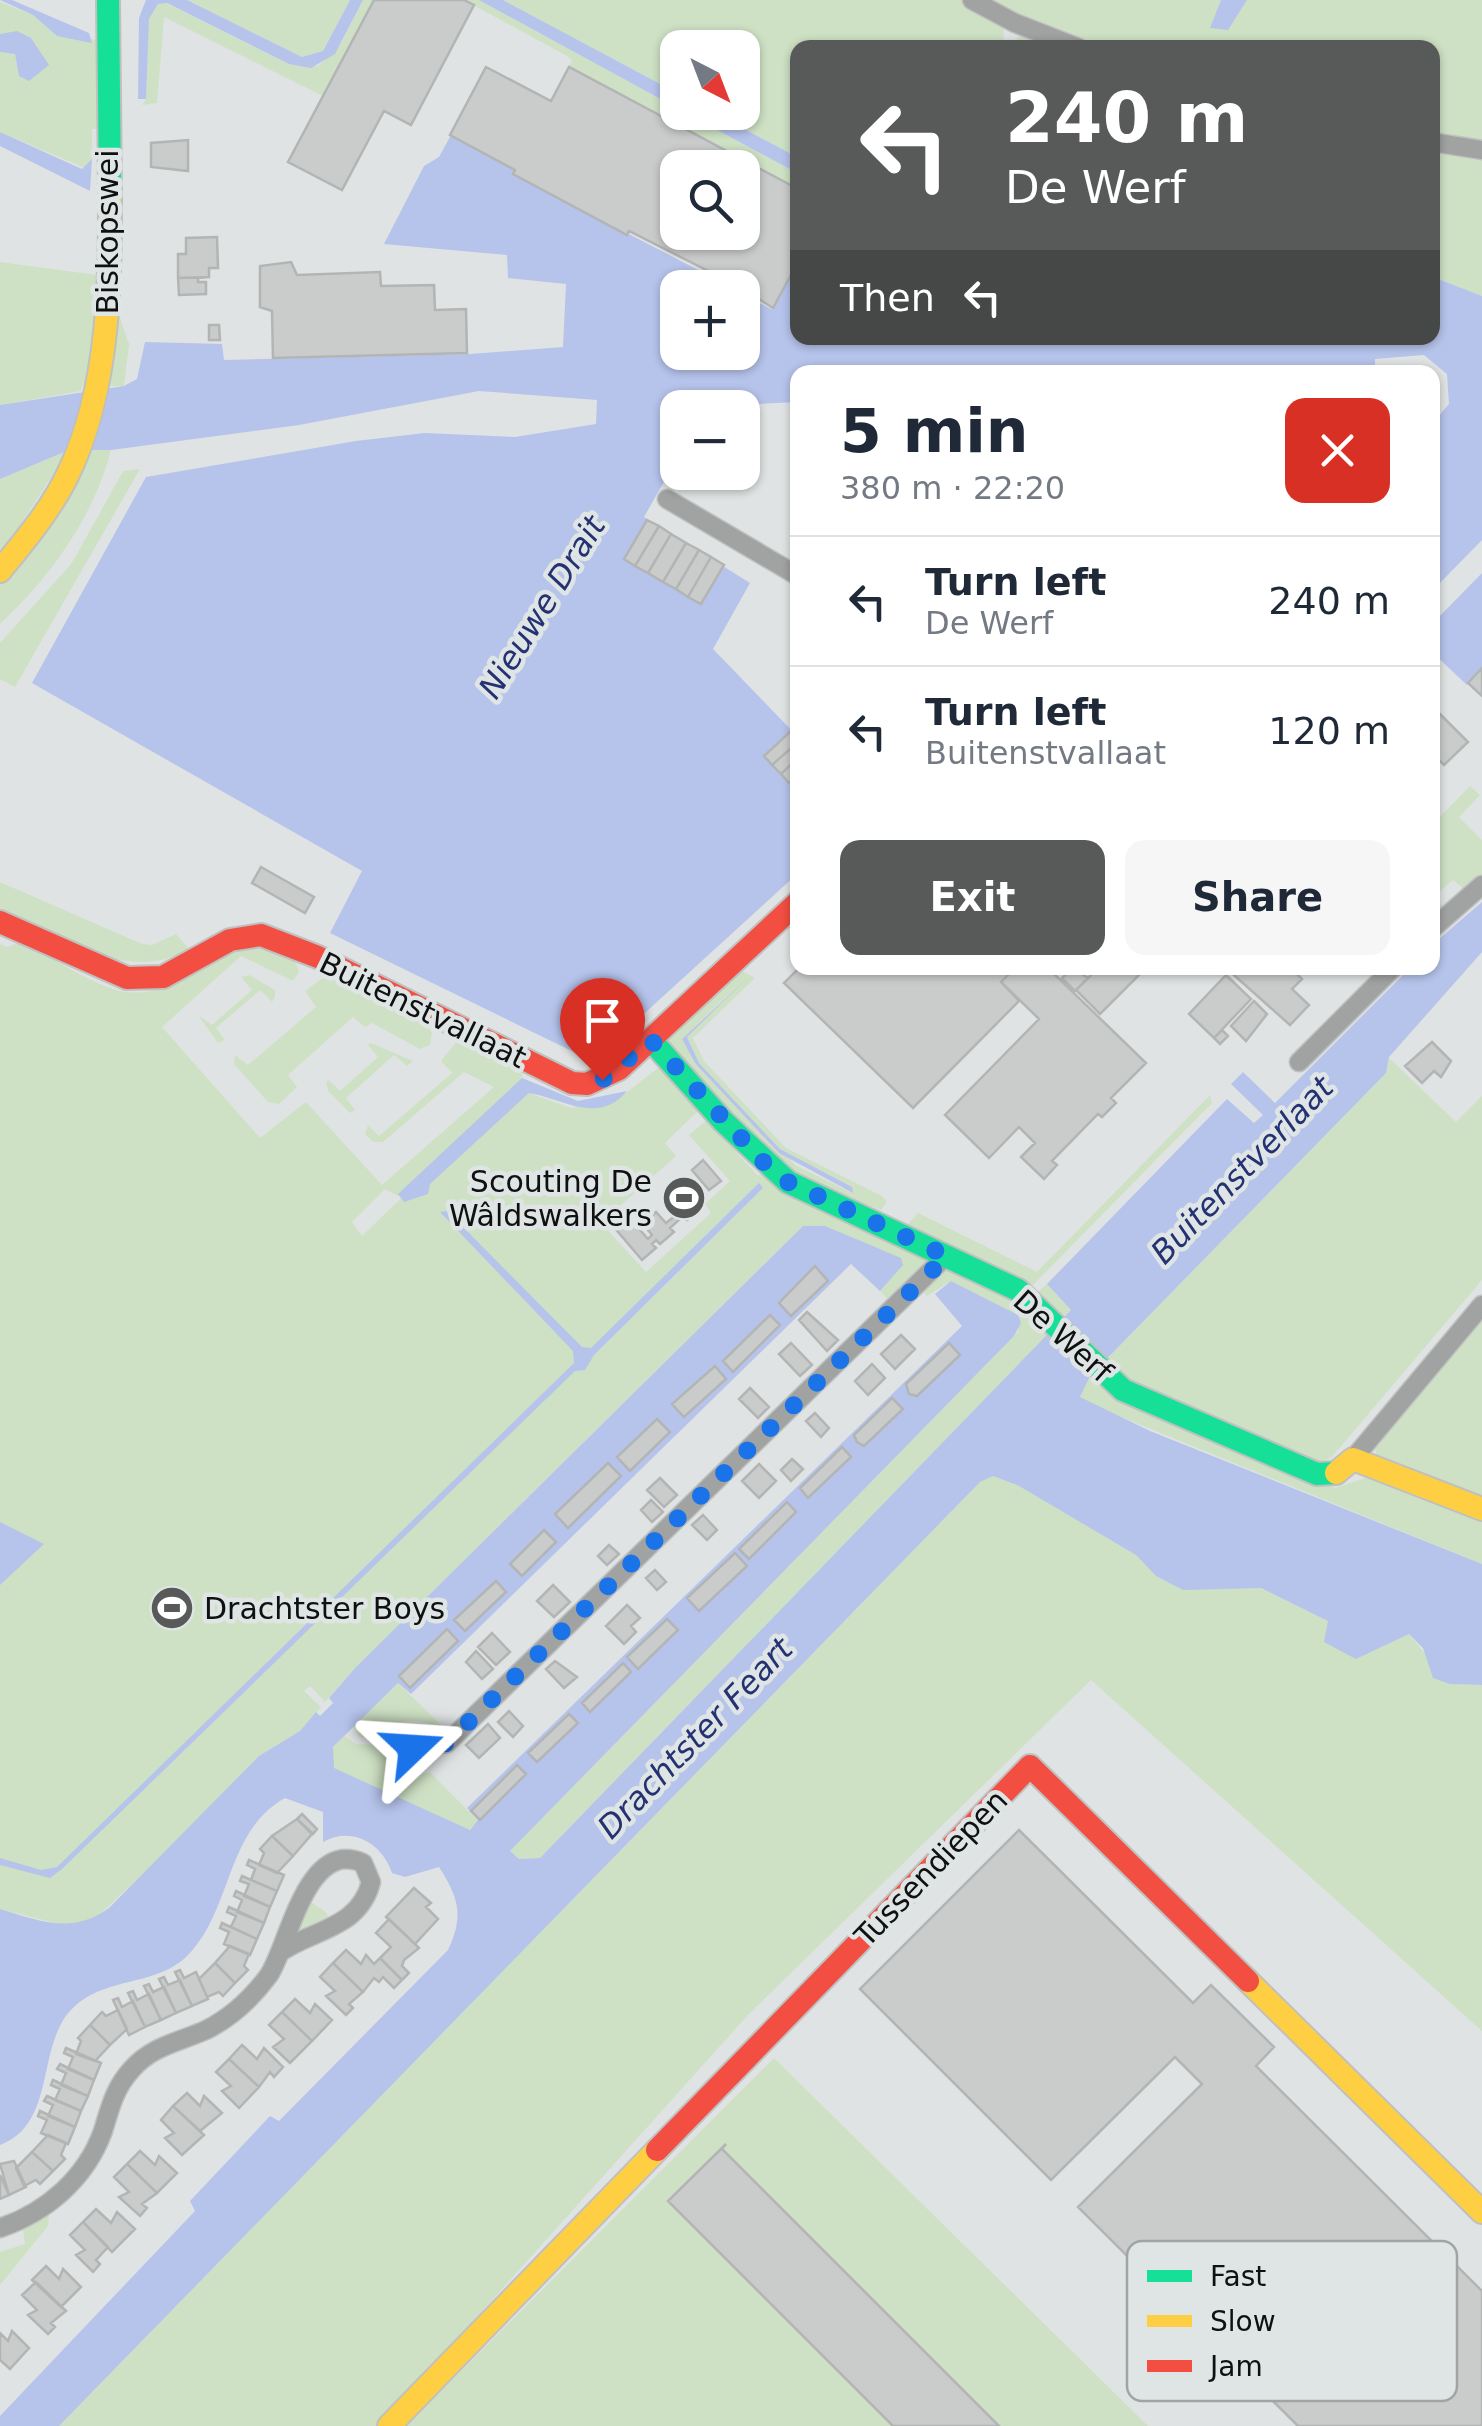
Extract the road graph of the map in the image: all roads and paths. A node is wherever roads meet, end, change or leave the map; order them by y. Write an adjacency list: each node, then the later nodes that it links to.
1 (108, 0): 7 (street, Biskopswei)
2 (972, 0): 3 (street)
3 (1058, 40)
4 (1440, 143): 5 (street)
5 (1482, 150)
6 (667, 499): 8 (street)
7 (0, 571)
8 (790, 571)
9 (1482, 885): 11 (street)
10 (790, 910): 14 (street, Buitenstvallaat)
11 (1440, 921)
12 (0, 922): 14 (street, Buitenstvallaat)
13 (1385, 975): 15 (street)
14 (651, 1040): 16 (street, De Werf)
15 (1299, 1062)
16 (947, 1256): 18 (street, De Werf); 20 (street)
17 (1482, 1304): 18 (street)
18 (1353, 1459): 19 (street)
19 (1482, 1509)
20 (413, 1748)
21 (282, 1951): 21 (street); 23 (street)
22 (1482, 2212): 24 (street, Tussendiepen)
23 (0, 2228)
24 (389, 2426)

